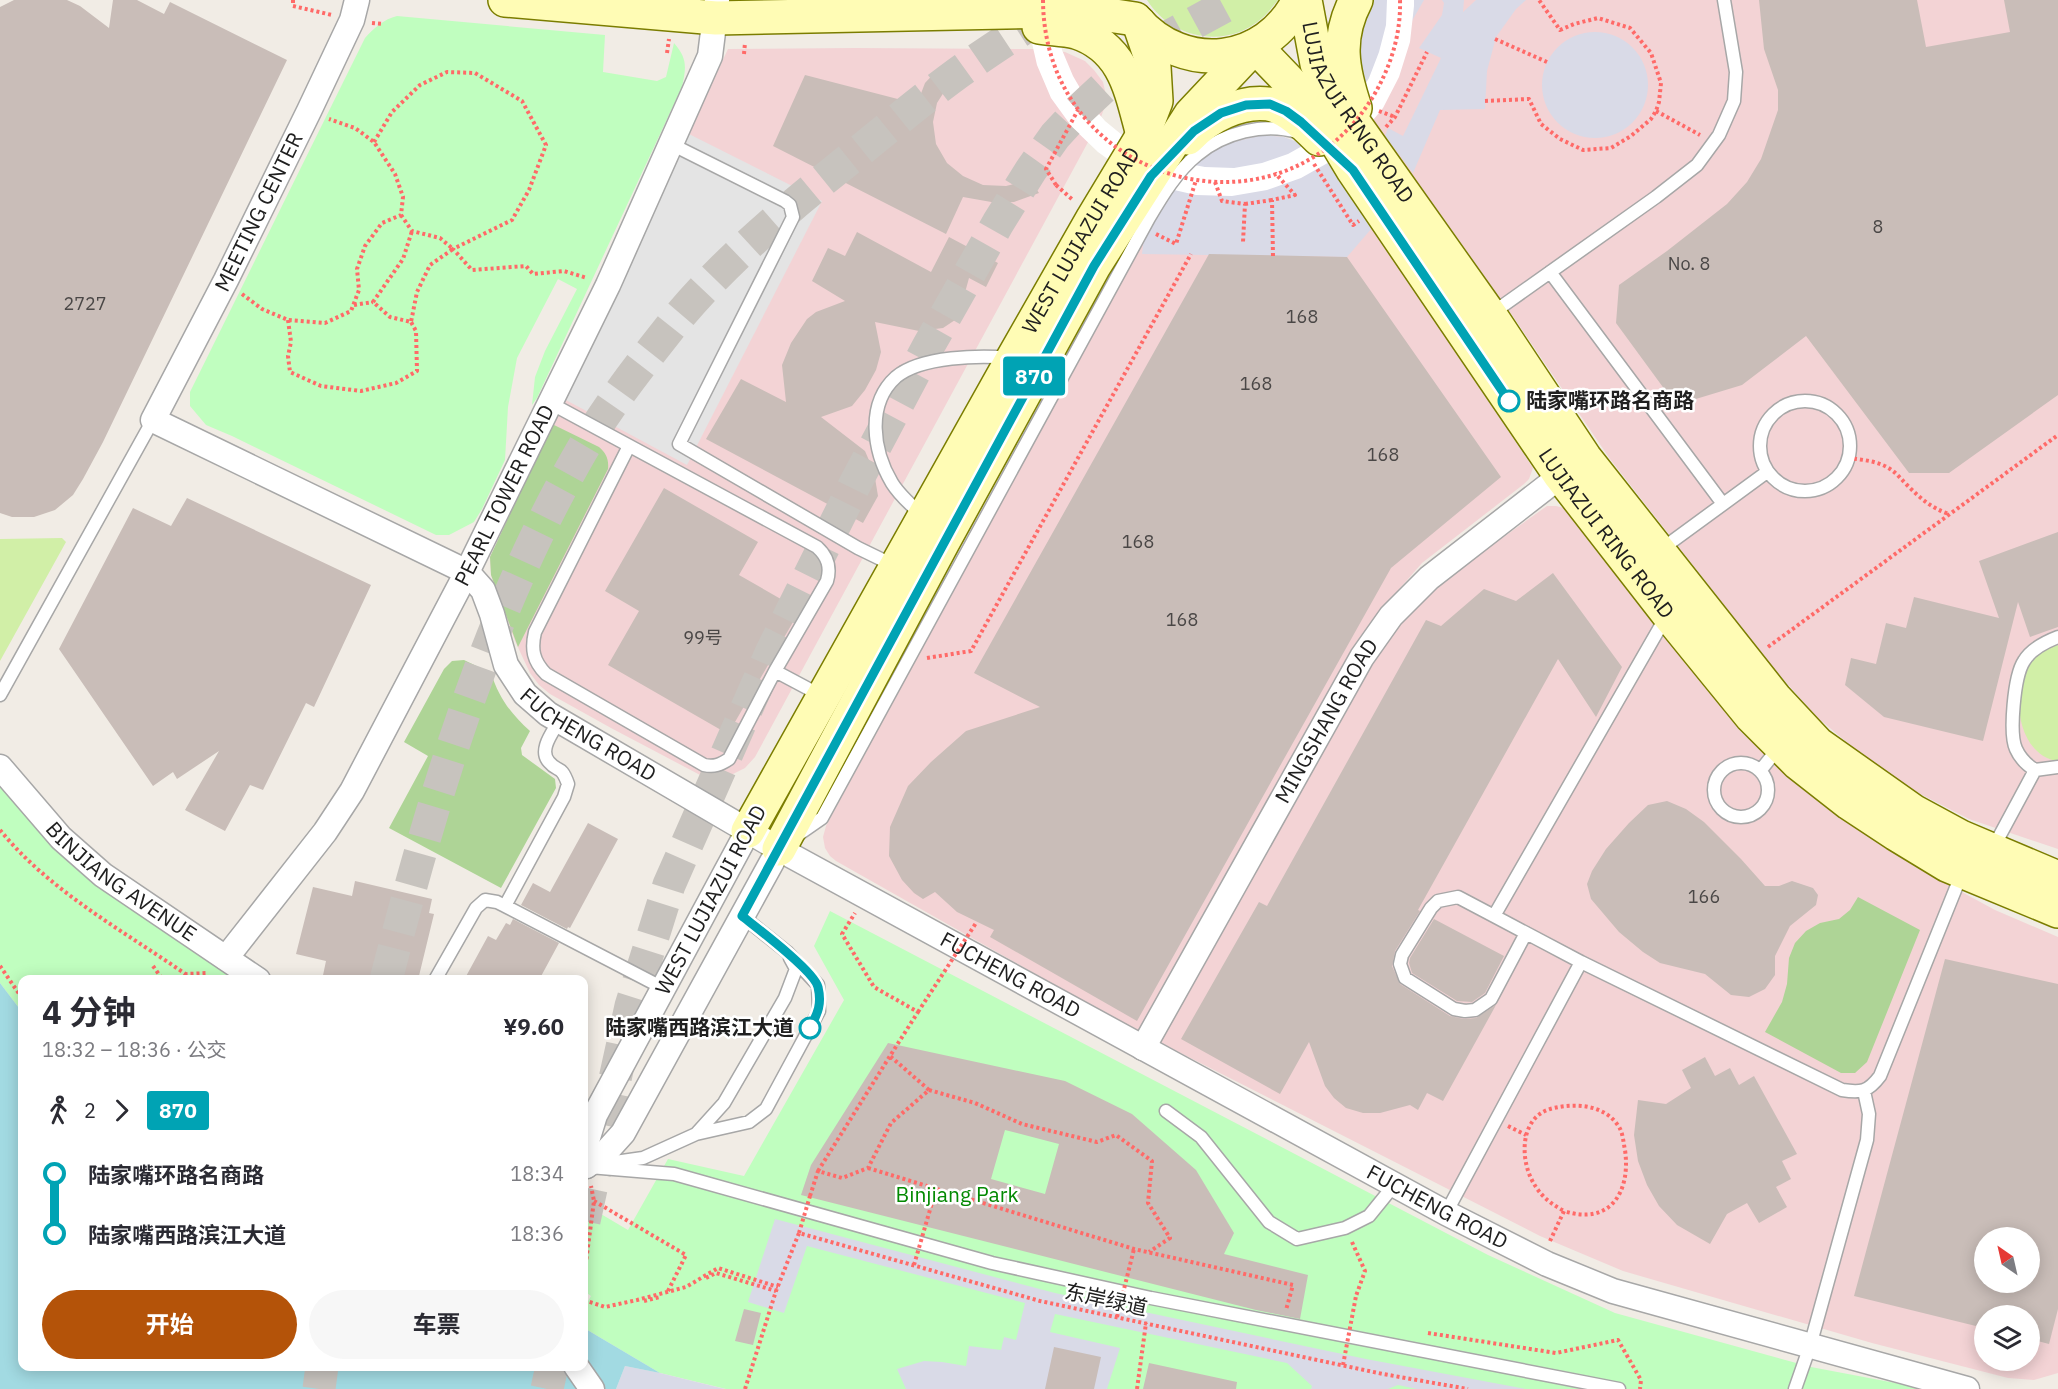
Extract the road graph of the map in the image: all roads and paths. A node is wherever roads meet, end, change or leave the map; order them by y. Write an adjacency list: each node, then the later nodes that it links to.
1 (357, 0): 19 (street, MEETING CENTER)
2 (505, 0): 10 (street)
3 (1043, 0): 18 (path, bridge)
4 (1299, 0): 14 (street)
5 (1305, 0): 26 (street, LUJIAZUI RING ROAD)
6 (1356, 0): 26 (street)
7 (1400, 0): 27 (path, bridge)
8 (1539, 0): 20 (path)
9 (1724, 0): 24 (lane)
10 (716, 9): 11 (street); 25 (street, PEARL TOWER ROAD)
11 (939, 13): 12 (street); 21 (street)
12 (1133, 14): 14 (street); 21 (street, WEST LUJIAZUI ROAD)
13 (1495, 39): 16 (path)
14 (1255, 46): 26 (street, LUJIAZUI RING ROAD); 28 (street, WEST LUJIAZUI ROAD)
15 (1427, 52): 26 (path)
16 (1547, 62)
17 (1485, 100): 20 (path)
18 (1078, 110): 29 (path, bridge); 31 (path, bridge)
19 (309, 111): 23 (path); 43 (street, MEETING CENTER)
20 (1656, 111): 24 (path)
21 (1143, 135): 50 (street, WEST LUJIAZUI ROAD)
22 (1319, 139): 26 (street); 28 (street); 35 (lane)
23 (374, 141): 34 (path); 38 (path)
24 (1713, 142): 42 (lane)
25 (671, 144): 44 (street, PEARL TOWER ROAD); 62 (lane)
26 (1363, 151): 47 (street, LUJIAZUI RING ROAD); 56 (street, LUJIAZUI RING ROAD)
27 (1275, 173): 30 (path, bridge); 32 (path)
28 (1151, 176): 41 (street, WEST LUJIAZUI ROAD)
29 (1196, 180): 30 (path, bridge); 35 (path)
30 (1215, 182): 33 (path)
31 (1056, 184)
32 (1272, 200): 33 (path); 40 (path)
33 (1245, 204): 37 (path)
34 (401, 215): 36 (path); 46 (path)
35 (1143, 228): 41 (lane)
36 (412, 231): 38 (path); 45 (path)
37 (1244, 242)
38 (453, 249): 44 (path); 49 (path)
39 (1191, 254): 66 (path)
40 (1274, 256)
41 (1105, 272): 79 (street, WEST LUJIAZUI ROAD)
42 (1550, 272): 47 (lane); 58 (lane)
43 (226, 280): 48 (path); 52 (street, MEETING CENTER)
44 (608, 285): 51 (street, PEARL TOWER ROAD)
45 (373, 302): 46 (path); 49 (path)
46 (354, 304): 48 (path)
47 (1490, 315): 56 (street, LUJIAZUI RING ROAD)
48 (288, 320): 49 (path)
49 (411, 322)
50 (1013, 358): 60 (street, WEST LUJIAZUI ROAD); 60 (lane)
51 (550, 403): 54 (lane); 63 (street, PEARL TOWER ROAD)
52 (153, 420): 63 (street, FUCHENG ROAD); 69 (lane)
53 (2058, 435): 59 (path)
54 (629, 446): 68 (lane); 68 (lane)
55 (1848, 458): 57 (lane); 57 (lane); 59 (path)
56 (1573, 466): 61 (street, LUJIAZUI RING ROAD); 64 (street, LUJIAZUI RING ROAD); 102 (street, MINGSHANG ROAD)
57 (1767, 472): 58 (lane)
58 (1723, 504): 61 (lane)
59 (1949, 515): 67 (path)
60 (924, 517): 62 (street, WEST LUJIAZUI ROAD)
61 (1658, 552): 67 (street, LUJIAZUI RING ROAD)
62 (896, 566): 70 (street, WEST LUJIAZUI ROAD)
63 (467, 572): 71 (street, FUCHENG ROAD); 94 (street, PEARL TOWER ROAD)
64 (1668, 614): 72 (street, LUJIAZUI RING ROAD); 87 (lane)
65 (2058, 637): 75 (lane)
66 (924, 658)
67 (1746, 663): 80 (street, LUJIAZUI RING ROAD)
68 (775, 671): 70 (lane)
69 (0, 695)
70 (823, 697): 78 (street, WEST LUJIAZUI ROAD)
71 (559, 721): 78 (street, FUCHENG ROAD); 84 (lane)
72 (1780, 746): 76 (lane); 81 (street, LUJIAZUI RING ROAD)
73 (2058, 766): 75 (lane)
74 (0, 767): 94 (street, BINJIANG AVENUE)
75 (2035, 770): 80 (lane)
76 (1760, 771): 76 (lane)
77 (0, 830): 95 (path)
78 (748, 831): 79 (street, FUCHENG ROAD); 99 (street, WEST LUJIAZUI ROAD)
79 (779, 849): 83 (street, FUCHENG ROAD); 86 (street, WEST LUJIAZUI ROAD)
80 (1991, 851): 82 (street, LUJIAZUI RING ROAD)
81 (1963, 871): 85 (street, LUJIAZUI RING ROAD); 105 (lane)
82 (2058, 878)
83 (865, 896): 101 (path); 102 (street, FUCHENG ROAD)
84 (505, 906): 98 (lane); 99 (lane)
85 (2058, 911)
86 (742, 916): 90 (lane); 109 (street, WEST LUJIAZUI ROAD)
87 (1494, 916): 89 (lane); 89 (lane)
88 (976, 923): 101 (path, bridge)
89 (1527, 933): 91 (lane)
90 (787, 952): 107 (lane); 107 (lane)
91 (1581, 962): 105 (lane); 119 (lane)
92 (0, 966): 100 (path)
93 (153, 966): 96 (path)
94 (219, 966): 95 (path); 97 (street, BINJIANG AVENUE)
95 (187, 974)
96 (159, 975)
97 (244, 975)
98 (438, 975)
99 (663, 988): 108 (street, WEST LUJIAZUI ROAD)
100 (18, 992)
101 (918, 1012): 103 (path)
102 (1143, 1048): 115 (street, FUCHENG ROAD)
103 (890, 1056): 104 (path); 113 (path)
104 (928, 1090): 112 (path); 124 (path)
105 (1864, 1091): 136 (lane)
106 (1167, 1111): 121 (lane)
107 (696, 1134): 110 (lane)
108 (588, 1138)
109 (588, 1164)
110 (588, 1166)
111 (588, 1166): 143 (lane)
112 (868, 1168): 113 (path); 116 (path)
113 (818, 1171): 122 (path, bridge)
114 (588, 1178): 117 (path)
115 (1395, 1184): 119 (street, FUCHENG ROAD); 121 (lane)
116 (936, 1189): 123 (path); 126 (path, bridge)
117 (594, 1201): 120 (path); 128 (path)
118 (1564, 1211): 118 (path); 125 (path)
119 (1446, 1213): 125 (street, FUCHENG ROAD)
120 (588, 1227)
121 (1346, 1228): 137 (path, bridge)
122 (799, 1233): 126 (path, 东岸绿道); 127 (path)
123 (1134, 1250): 124 (path); 131 (path, bridge)
124 (1148, 1253): 130 (path)
125 (1541, 1261): 136 (street, FUCHENG ROAD)
126 (914, 1265): 131 (path, 东岸绿道)
127 (777, 1289): 128 (path); 140 (path)
128 (667, 1293): 129 (path)
129 (588, 1300)
130 (1293, 1313)
131 (1117, 1317): 133 (path, 东岸绿道)
132 (1347, 1321): 134 (path)
133 (1146, 1323): 137 (path, 东岸绿道); 141 (path)
134 (1359, 1323)
135 (1417, 1332): 144 (path)
136 (1810, 1346): 145 (lane); 146 (street, FUCHENG ROAD)
137 (1343, 1365): 142 (path, 东岸绿道)
138 (579, 1371): 139 (street)
139 (592, 1389)
140 (745, 1389)
141 (1137, 1389)
142 (1468, 1389)
143 (1619, 1389)
144 (1640, 1389)
145 (1795, 1389)
146 (1967, 1389)

